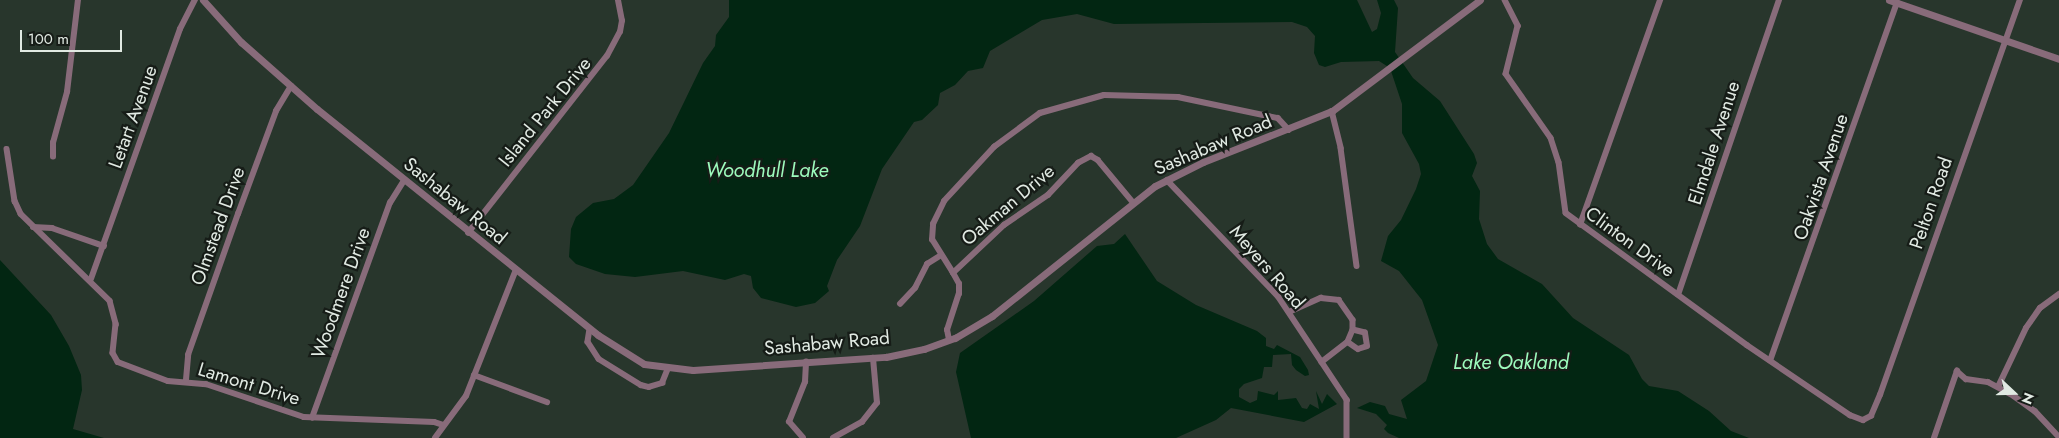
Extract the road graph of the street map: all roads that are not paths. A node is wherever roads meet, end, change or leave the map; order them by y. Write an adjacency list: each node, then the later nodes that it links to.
1 (78, 0): 19 (street)
2 (195, 0): 26 (street, Letart Avenue)
3 (204, 0): 15 (street, Sashabaw Road)
4 (618, 0): 25 (street, Island Park Drive)
5 (1480, 0): 16 (street, Sashabaw Road)
6 (1505, 0): 23 (street, Clinton Drive)
7 (1660, 0): 23 (street)
8 (1779, 0): 33 (street, Elmdale Avenue)
9 (1889, 0): 11 (street)
10 (2020, 0): 13 (street, Pelton Road)
11 (1897, 3): 12 (street); 41 (street, Oakvista Avenue)
12 (1906, 3): 13 (street)
13 (2006, 41): 14 (street); 49 (street, Pelton Road)
14 (2059, 59)
15 (291, 86): 21 (street, Sashabaw Road); 46 (street, Olmstead Drive)
16 (1332, 112): 17 (street, Sashabaw Road); 28 (street)
17 (1289, 130): 20 (street, Sashabaw Road); 27 (street)
18 (6, 149): 24 (street, Lamont Drive)
19 (53, 157)
20 (1167, 180): 22 (street, Sashabaw Road); 35 (street, Meyers Road)
21 (404, 181): 25 (street, Sashabaw Road); 50 (street, Woodmere Drive)
22 (1132, 202): 30 (street, Oakman Drive); 38 (street, Sashabaw Road)
23 (1580, 226): 33 (street, Clinton Drive)
24 (34, 227): 26 (street); 31 (street, Lamont Drive)
25 (468, 232): 29 (street, Sashabaw Road)
26 (104, 246): 31 (street)
27 (940, 256): 30 (street); 34 (street)
28 (1356, 266)
29 (516, 270): 36 (street, Sashabaw Road); 45 (street)
30 (953, 273): 38 (street)
31 (91, 279): 46 (street, Lamont Drive)
32 (2059, 294): 47 (street)
33 (1678, 295): 41 (street, Clinton Drive)
34 (900, 304)
35 (1289, 312): 37 (street); 43 (street, Meyers Road)
36 (590, 329): 44 (street, Sashabaw Road); 44 (street)
37 (1353, 330): 39 (street); 39 (street)
38 (949, 340): 40 (street, Sashabaw Road)
39 (1348, 342): 43 (street)
40 (873, 358): 42 (street, Sashabaw Road); 55 (street)
41 (1770, 361): 49 (street, Clinton Drive)
42 (806, 362): 44 (street, Sashabaw Road); 54 (street)
43 (1322, 362): 56 (street, Meyers Road)
44 (668, 368)
45 (474, 375): 48 (street); 51 (street)
46 (186, 380): 50 (street, Lamont Drive)
47 (1998, 387): 52 (street); 57 (street)
48 (546, 402)
49 (1871, 416)
50 (312, 418): 51 (street, Lamont Drive)
51 (444, 425): 53 (street)
52 (2059, 437)
53 (435, 438)
54 (803, 438)
55 (833, 438)
56 (1347, 438)
57 (1934, 438)

